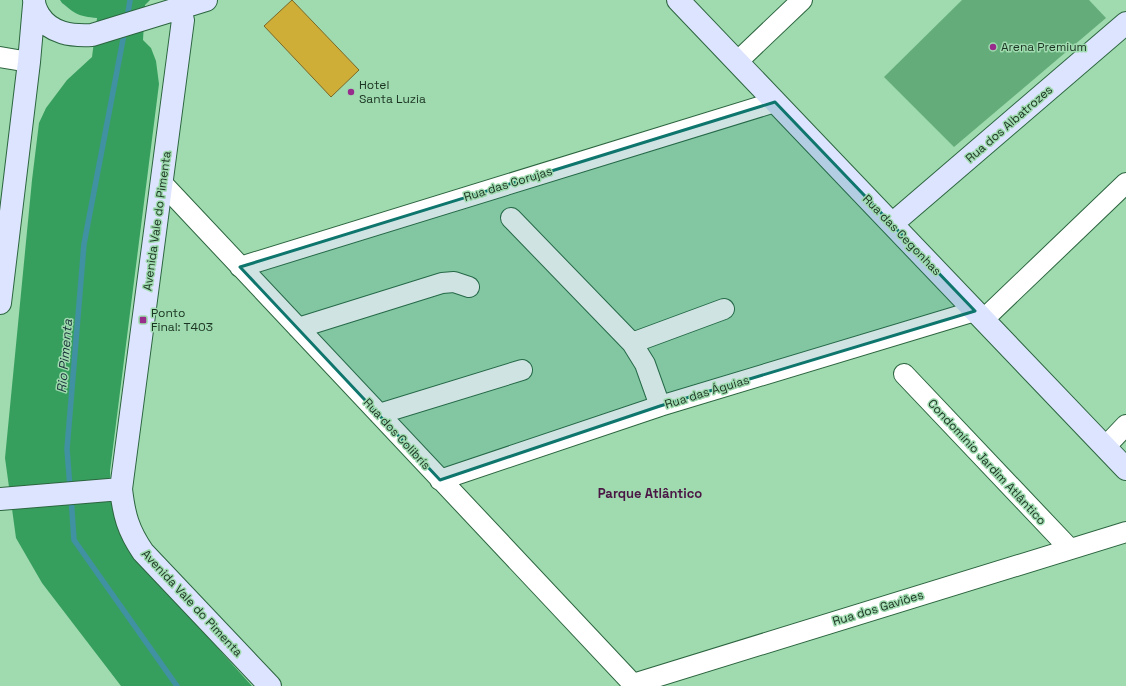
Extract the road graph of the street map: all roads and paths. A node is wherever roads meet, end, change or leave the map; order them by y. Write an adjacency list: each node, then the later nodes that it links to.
1 (206, 0): 5 (street)
2 (678, 0): 10 (street, Rua das Cegonhas)
3 (802, 0): 10 (street)
4 (34, 3): 7 (street); 9 (street)
5 (185, 9): 7 (street); 13 (street, Avenida Vale do Pimenta)
6 (1126, 23): 15 (street, Rua dos Albatrozes)
7 (55, 30): 9 (street)
8 (0, 57): 9 (street)
9 (29, 62): 18 (street)
10 (737, 62): 11 (street, Rua das Cegonhas)
11 (775, 102): 15 (street, Rua das Cegonhas); 16 (street, Rua das Corujas)
12 (1126, 182): 20 (street)
13 (162, 183): 16 (street, Rua dos Colibrís); 31 (street, Avenida Vale do Pimenta)
14 (511, 218): 22 (street)
15 (892, 224): 20 (street, Rua das Cegonhas)
16 (240, 267): 21 (street, Rua dos Colibrís)
17 (469, 287): 21 (street)
18 (0, 303)
19 (724, 309): 22 (street)
20 (979, 315): 25 (street, Rua das Águias); 28 (street, Rua das Cegonhas)
21 (298, 328): 26 (street, Rua dos Colibrís)
22 (632, 343): 25 (street)
23 (522, 370): 26 (street)
24 (904, 374): 34 (street, Condomínio Jardim Atlântico)
25 (660, 406): 30 (street, Rua das Águias)
26 (379, 414): 30 (street, Rua dos Colibrís)
27 (1126, 425): 28 (street)
28 (1105, 447): 29 (street, Rua das Cegonhas)
29 (1126, 469)
30 (440, 480): 35 (street, Rua dos Colibrís)
31 (121, 489): 32 (street); 36 (street, Avenida Vale do Pimenta)
32 (0, 499)
33 (1126, 532): 34 (street, Rua dos Gaviões)
34 (1070, 549): 35 (street, Rua dos Gaviões)
35 (632, 685)
36 (270, 686)

